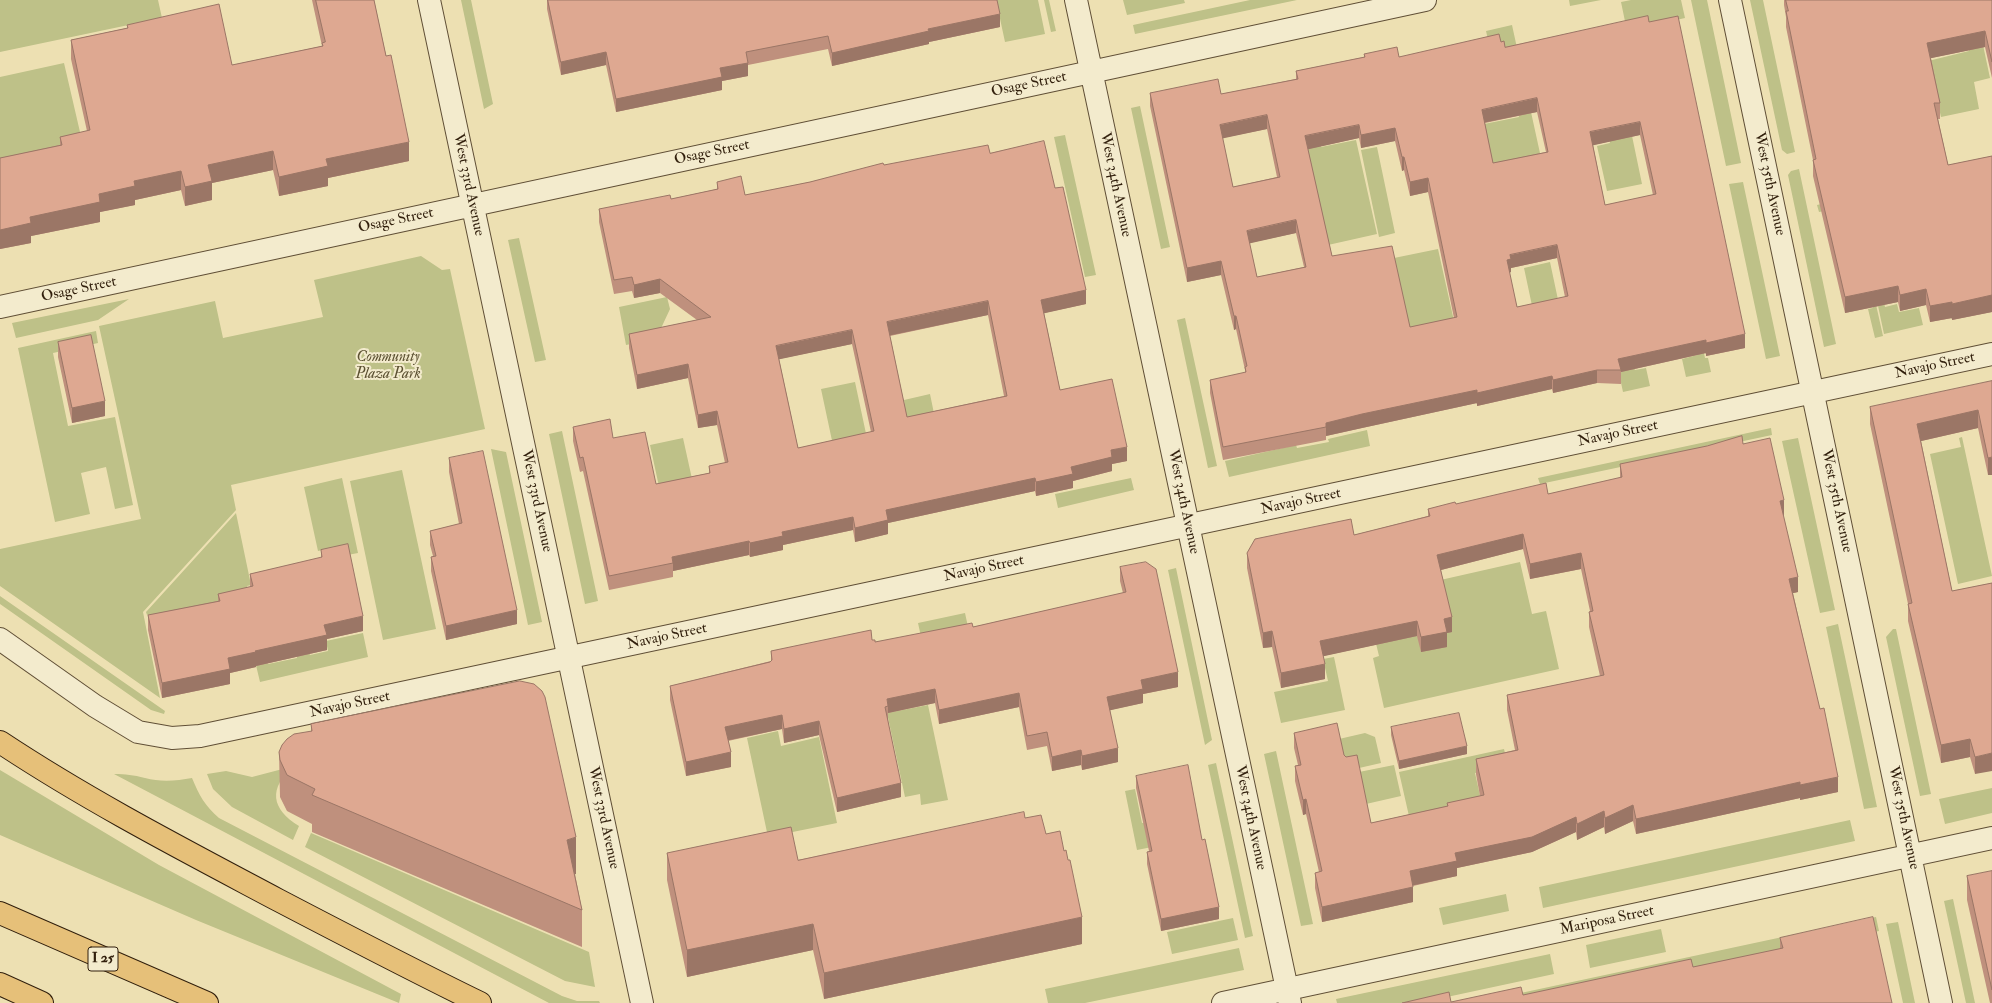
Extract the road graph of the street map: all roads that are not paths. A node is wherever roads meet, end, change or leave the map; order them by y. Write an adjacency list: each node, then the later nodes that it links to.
1 (429, 0): 6 (street, West 33rd Avenue)
2 (1076, 0): 5 (street, West 34th Avenue)
3 (1425, 0): 5 (street, Osage Street)
4 (1730, 0): 9 (street, West 35th Avenue)
5 (1091, 72): 6 (street, Osage Street); 10 (street, West 34th Avenue)
6 (473, 205): 7 (street, Osage Street); 12 (street, West 33rd Avenue)
7 (0, 307)
8 (1992, 354): 9 (street, Navajo Street)
9 (1813, 392): 10 (street, Navajo Street); 15 (street, West 35th Avenue)
10 (1188, 526): 12 (street, Navajo Street); 18 (street, West 34th Avenue)
11 (0, 639): 12 (street, Navajo Street)
12 (569, 658): 22 (street, West 33rd Avenue)
13 (0, 742): 21 (highway)
14 (1992, 838): 15 (street, Mariposa Street)
15 (1911, 856): 18 (street, Mariposa Street); 24 (street, West 35th Avenue)
16 (0, 913): 20 (highway, I 25)
17 (0, 984): 19 (highway)
18 (1288, 996): 23 (street, Mariposa Street)
19 (42, 1003)
20 (207, 1003)
21 (480, 1003)
22 (642, 1003)
23 (1223, 1003)
24 (1941, 1003)

